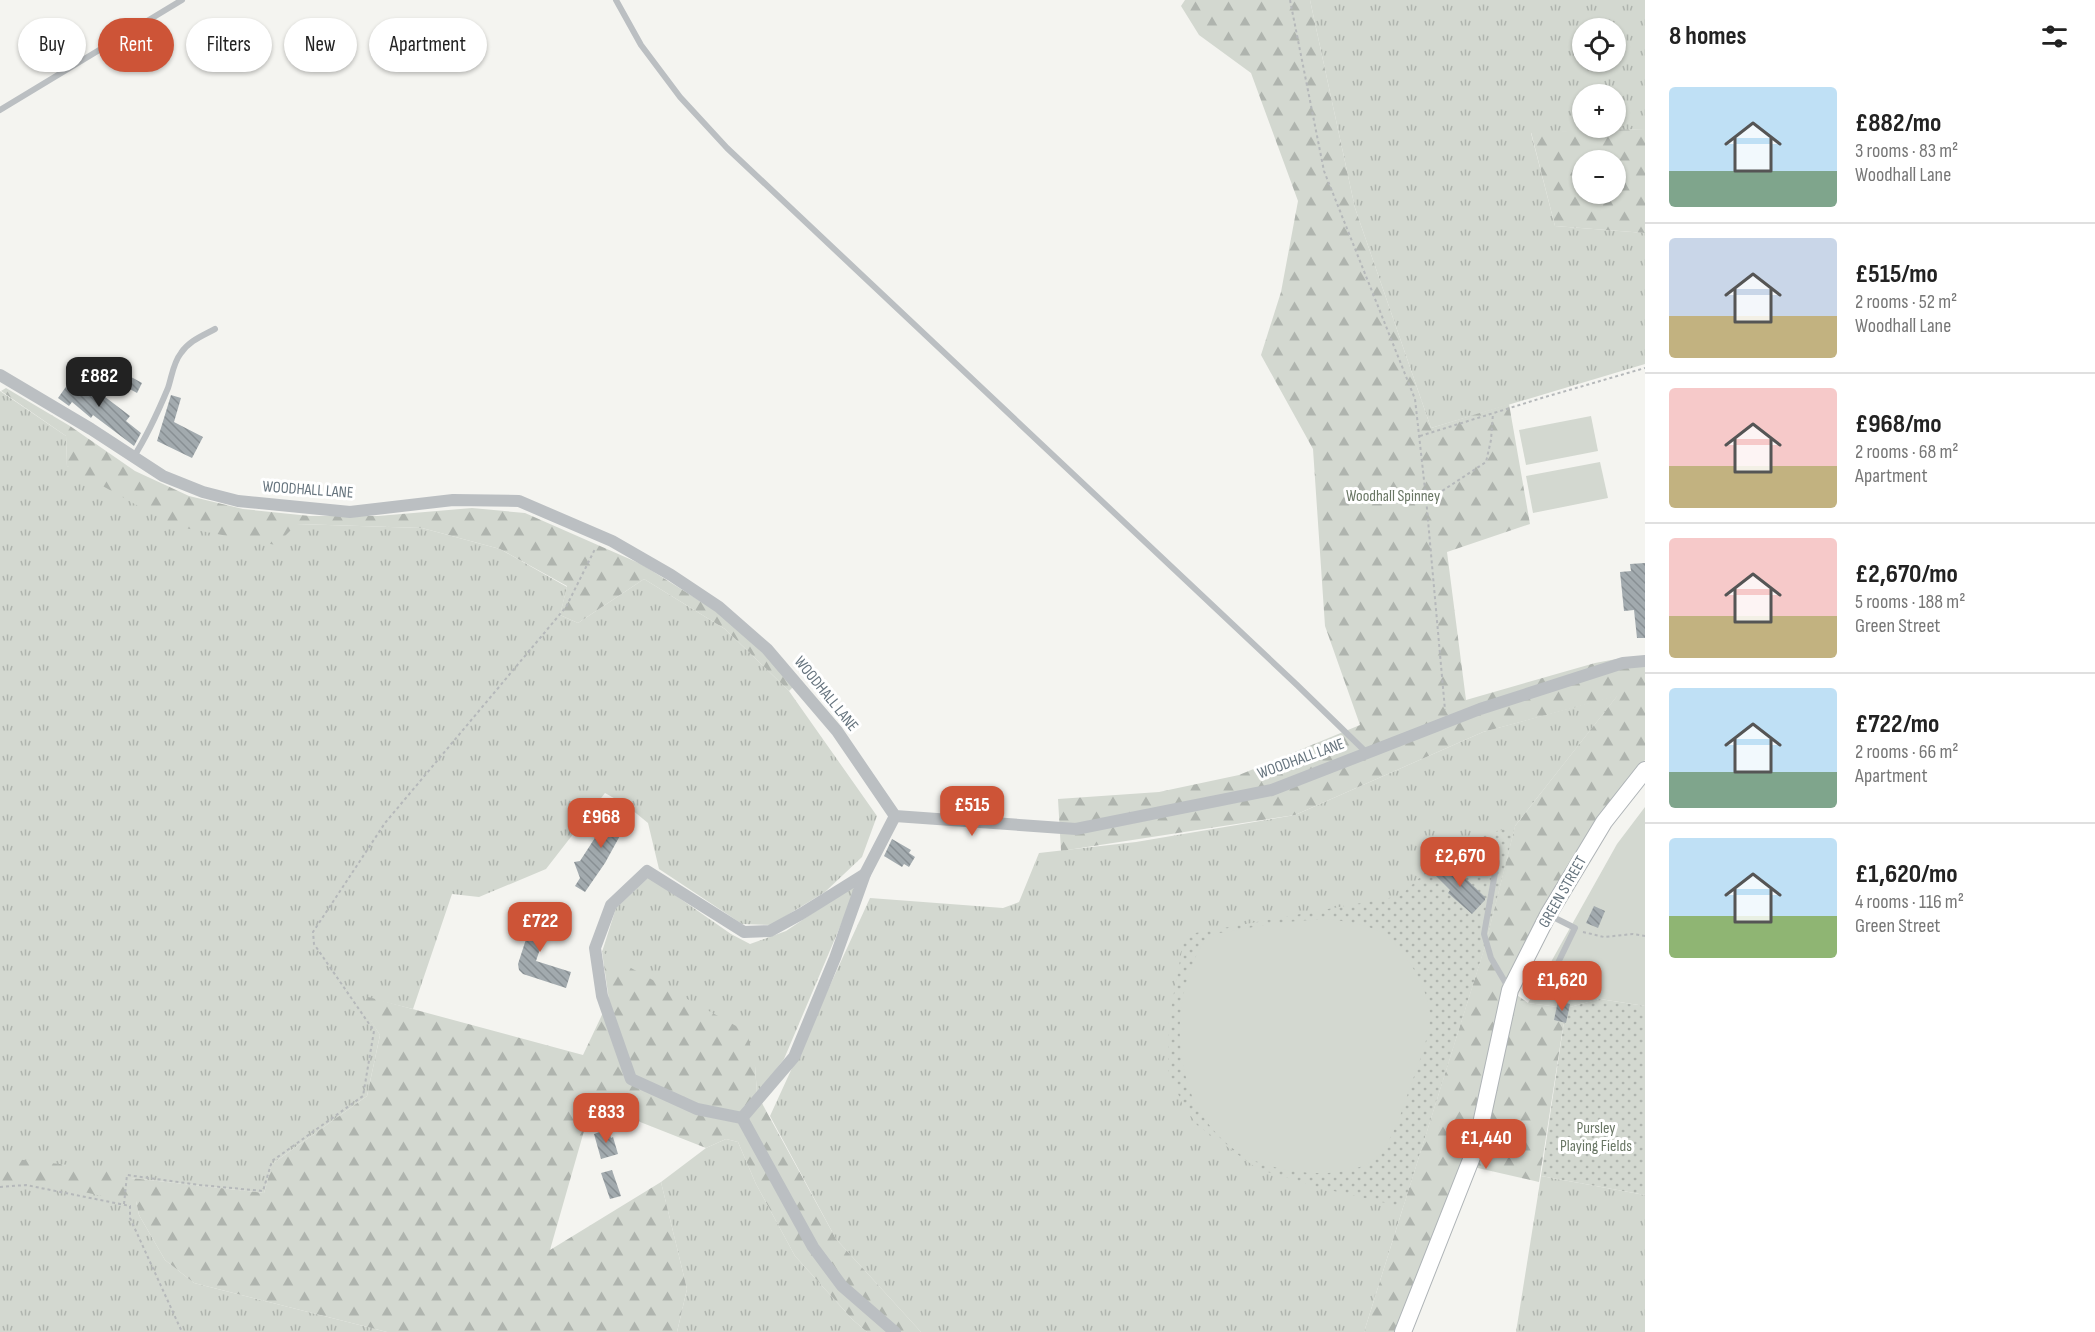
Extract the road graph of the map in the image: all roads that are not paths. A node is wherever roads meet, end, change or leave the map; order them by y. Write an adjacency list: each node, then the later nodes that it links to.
1 (182, 0): 3 (lane)
2 (616, 0): 8 (lane)
3 (0, 110)
4 (214, 329): 6 (lane)
5 (2, 379): 6 (street, WOODHALL LANE)
6 (132, 458): 10 (street, WOODHALL LANE)
7 (1645, 661): 8 (street, WOODHALL LANE)
8 (1367, 753): 10 (street, WOODHALL LANE)
9 (1645, 770): 13 (main road, GREEN STREET)
10 (895, 816): 12 (street)
11 (1497, 862): 15 (lane)
12 (865, 874): 16 (street); 16 (street)
13 (1548, 915): 14 (lane); 15 (main road, GREEN STREET)
14 (1553, 973)
15 (1510, 990): 18 (main road, GREEN STREET)
16 (742, 1118): 17 (street)
17 (895, 1332)
18 (1403, 1332)

